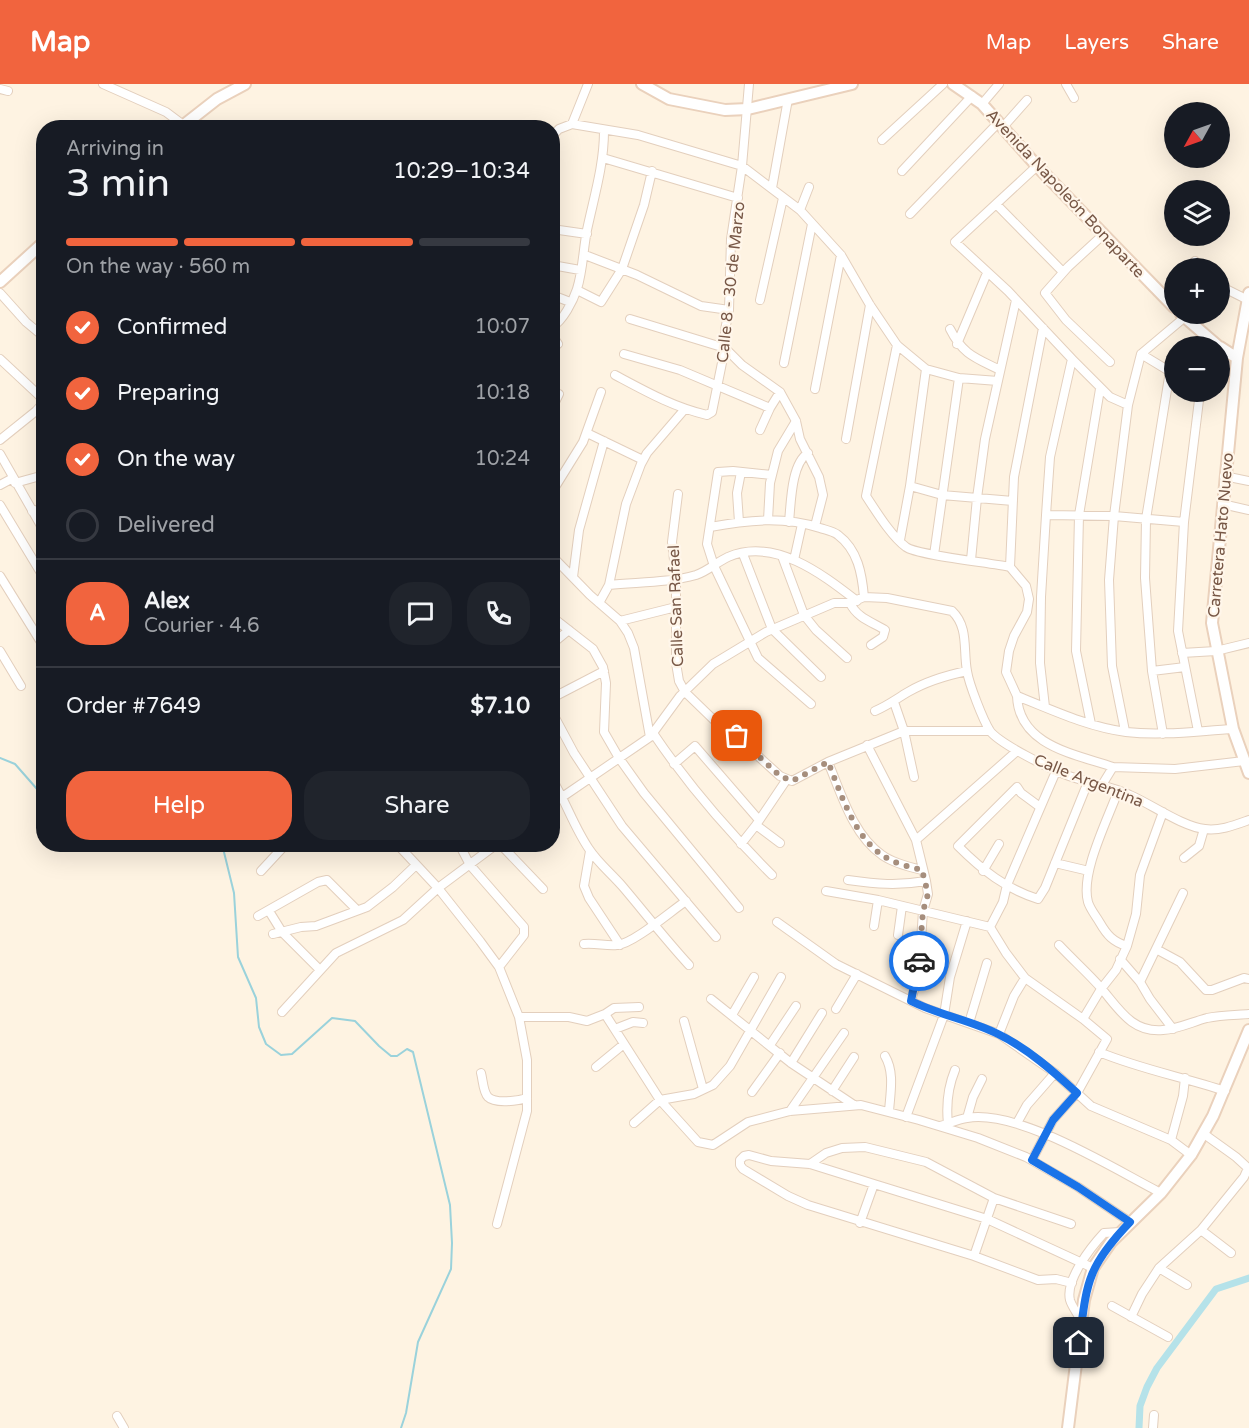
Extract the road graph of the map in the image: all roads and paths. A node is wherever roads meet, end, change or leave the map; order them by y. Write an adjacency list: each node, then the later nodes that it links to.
1 (245, 84): 18 (main road)
2 (588, 84): 19 (street)
3 (642, 84): 16 (main road)
4 (749, 84): 16 (street, Calle 8 - 30 de Marzo)
5 (852, 84): 13 (main road)
6 (943, 84): 23 (street)
7 (953, 84): 11 (main road, Avenida Napoleón Bonaparte)
8 (999, 84): 15 (street)
9 (1066, 84): 12 (street)
10 (107, 85): 17 (street)
11 (972, 96): 15 (main road, Avenida Napoleón Bonaparte); 28 (street)
12 (1074, 98)
13 (788, 99): 16 (main road); 30 (street)
14 (1027, 100): 20 (street)
15 (982, 104): 20 (main road, Avenida Napoleón Bonaparte)
16 (748, 109): 25 (street, Calle 8 - 30 de Marzo)
17 (176, 120)
18 (191, 120)
19 (572, 124): 21 (street); 22 (street)
20 (1001, 124): 26 (main road, Avenida Napoleón Bonaparte); 35 (street)
21 (560, 129)
22 (604, 131): 24 (street); 25 (street)
23 (882, 140)
24 (603, 158): 27 (street); 38 (street)
25 (742, 166): 30 (street); 31 (street, Calle 8 - 30 de Marzo)
26 (1037, 166): 33 (street); 39 (main road, Avenida Napoleón Bonaparte)
27 (652, 171): 31 (street); 44 (street)
28 (902, 171)
29 (809, 187): 34 (street)
30 (772, 188): 32 (street)
31 (738, 198): 59 (street, Calle 8 - 30 de Marzo)
32 (783, 198): 34 (street); 54 (street)
33 (996, 204): 46 (street); 47 (street)
34 (800, 210): 36 (street)
35 (910, 214)
36 (812, 224): 42 (street); 78 (street)
37 (560, 230): 38 (street)
38 (587, 234): 41 (street)
39 (1104, 234): 46 (street); 52 (main road, Avenida Napoleón Bonaparte)
40 (36, 249): 48 (main road)
41 (585, 255): 44 (street); 45 (street)
42 (841, 255): 58 (street); 87 (street)
43 (560, 266): 45 (street)
44 (622, 269): 49 (street); 59 (street)
45 (580, 270): 49 (street)
46 (1063, 272): 77 (street)
47 (987, 273): 55 (street); 68 (street)
48 (0, 282)
49 (577, 290): 56 (street)
50 (1230, 292): 57 (street)
51 (0, 293): 66 (street)
52 (1164, 297)
53 (560, 298): 56 (street)
54 (760, 300)
55 (1016, 300): 64 (street); 81 (street)
56 (570, 302): 61 (street)
57 (1248, 304): 74 (main road, Carretera Hato Nuevo)
58 (870, 305): 69 (street); 100 (street)
59 (729, 310): 70 (street, Calle 8 - 30 de Marzo)
60 (630, 319): 70 (street)
61 (560, 321)
62 (1173, 324): 72 (street)
63 (1193, 324): 67 (main road)
64 (1043, 328): 76 (street); 118 (street)
65 (950, 329): 68 (street)
66 (36, 330)
67 (1207, 336)
68 (957, 344): 81 (street)
69 (897, 345): 80 (street); 136 (street)
70 (725, 348): 85 (street, Calle 8 - 30 de Marzo); 89 (street)
71 (624, 354): 85 (street)
72 (1141, 354): 79 (street); 93 (street)
73 (1230, 354): 74 (main road)
74 (1237, 358): 108 (main road, Carretera Hato Nuevo)
75 (0, 359): 90 (street)
76 (1072, 359): 86 (street); 124 (street)
77 (1110, 362)
78 (784, 363)
79 (1164, 368)
80 (926, 369): 83 (street); 114 (street)
81 (1000, 370): 84 (street)
82 (615, 375): 95 (street)
83 (959, 378): 84 (street); 116 (street)
84 (998, 381): 117 (street)
85 (718, 386): 94 (street); 95 (street, Calle 8 - 30 de Marzo)
86 (1100, 388): 93 (street); 125 (street)
87 (815, 389)
88 (602, 392): 99 (street)
89 (780, 392): 94 (street); 97 (street)
90 (36, 393)
91 (1167, 402): 128 (street)
92 (1199, 402): 132 (street)
93 (1128, 405): 126 (street)
94 (770, 408): 98 (street)
95 (684, 410): 105 (street)
96 (36, 411): 101 (street)
97 (796, 421): 103 (street); 107 (street)
98 (760, 430)
99 (587, 432): 102 (street); 110 (street)
100 (846, 439)
101 (0, 440)
102 (604, 441): 105 (street); 147 (street)
103 (808, 453): 131 (street); 134 (street)
104 (0, 454): 111 (street)
105 (643, 460): 149 (street)
106 (741, 472): 107 (street); 130 (street); 135 (street)
107 (772, 475): 129 (street)
108 (1224, 476): 112 (street); 119 (main road, Carretera Hato Nuevo)
109 (36, 477): 111 (street)
110 (560, 479)
111 (14, 481): 113 (street); 123 (street)
112 (1249, 482)
113 (0, 485)
114 (910, 486): 116 (street); 136 (street)
115 (678, 494): 148 (street, Calle San Rafael)
116 (942, 495): 117 (street); 138 (street)
117 (977, 498): 118 (street); 141 (street)
118 (1012, 501): 145 (street)
119 (1222, 504): 122 (street); 164 (main road, Carretera Hato Nuevo)
120 (0, 505): 143 (street)
121 (36, 510): 123 (street)
122 (1249, 510)
123 (32, 511): 127 (street)
124 (1046, 515): 125 (street); 178 (street)
125 (1078, 515): 126 (street); 180 (street)
126 (1114, 516): 128 (street); 185 (street)
127 (36, 518)
128 (1146, 519): 132 (street); 170 (street)
129 (768, 520): 130 (street); 131 (street)
130 (739, 522): 135 (street)
131 (789, 522): 133 (street)
132 (1184, 522): 165 (street)
133 (801, 524): 134 (street); 140 (street)
134 (815, 526): 150 (street)
135 (710, 527): 144 (street)
136 (900, 540): 138 (street)
137 (743, 554): 139 (street); 144 (street); 156 (street)
138 (934, 555): 141 (street)
139 (782, 556): 140 (street); 153 (street)
140 (794, 560): 150 (street)
141 (971, 560): 145 (street)
142 (560, 564): 147 (street)
143 (36, 565)
144 (714, 566): 148 (street); 160 (street)
145 (1010, 567): 175 (street)
146 (0, 576): 158 (street)
147 (573, 577): 151 (street)
148 (676, 578): 149 (street); 152 (street, Calle San Rafael)
149 (609, 585): 151 (street)
150 (857, 600): 153 (street); 162 (street); 169 (street)
151 (599, 603): 154 (street)
152 (676, 607): 154 (street); 173 (street, Calle San Rafael)
153 (804, 615): 156 (street); 166 (street)
154 (620, 621): 188 (street)
155 (560, 623): 157 (street)
156 (772, 629): 160 (street); 171 (street)
157 (569, 630): 159 (street); 168 (street)
158 (36, 634)
159 (560, 637)
160 (749, 642): 173 (street); 177 (street)
161 (1249, 643): 164 (street)
162 (871, 645)
163 (0, 651): 172 (street)
164 (1216, 651): 165 (street); 182 (main road, Carretera Hato Nuevo)
165 (1182, 653): 167 (street)
166 (847, 658)
167 (1185, 667): 170 (street); 186 (street)
168 (604, 671): 174 (street); 191 (street)
169 (967, 671): 176 (street); 184 (street)
170 (1152, 671): 187 (street)
171 (821, 677)
172 (21, 686)
173 (685, 692): 188 (street); 200 (street, Calle San Rafael)
174 (560, 694)
175 (1017, 696): 178 (street); 195 (street)
176 (894, 702): 179 (street); 183 (street)
177 (811, 704)
178 (1045, 707): 180 (street)
179 (875, 711)
180 (1091, 724): 185 (street)
181 (560, 727): 199 (street)
182 (1233, 729): 186 (street); 192 (main road, Carretera Hato Nuevo)
183 (904, 731): 184 (street); 189 (street); 198 (street)
184 (990, 731): 190 (street, Calle Argentina)
185 (1125, 731): 187 (street)
186 (1198, 731): 187 (street)
187 (1162, 734)
188 (652, 735): 191 (street); 194 (street)
189 (867, 745): 193 (street); 211 (street)
190 (1017, 751): 196 (street, Calle Argentina); 211 (street)
191 (619, 758): 199 (street); 240 (street)
192 (1244, 761): 195 (street); 197 (main road, Carretera Hato Nuevo)
193 (828, 762): 200 (street); 225 (street)
194 (674, 764): 209 (street); 213 (street)
195 (1113, 767): 202 (street)
196 (1057, 769): 201 (street, Calle Argentina); 206 (street)
197 (1249, 773)
198 (914, 777)
199 (592, 778): 205 (street); 238 (street)
200 (787, 779): 209 (street)
201 (1088, 782): 202 (street, Calle Argentina); 222 (street)
202 (1102, 785): 203 (street, Calle Argentina)
203 (1118, 790): 207 (street, Calle Argentina); 228 (street)
204 (560, 793): 205 (street)
205 (562, 796): 215 (street)
206 (1041, 807): 227 (street); 232 (street)
207 (1163, 812): 210 (street, Calle Argentina); 257 (street)
208 (1249, 820): 210 (street)
209 (758, 823): 212 (street); 213 (street)
210 (1204, 830): 221 (street)
211 (916, 840): 225 (street)
212 (780, 843)
213 (741, 844): 229 (street)
214 (999, 844): 227 (street)
215 (590, 851): 247 (street); 255 (street)
216 (279, 852): 226 (street)
217 (404, 852): 223 (street)
218 (463, 852): 224 (street)
219 (488, 852): 224 (street)
220 (507, 852): 234 (street)
221 (1184, 858)
222 (1055, 863): 228 (street); 232 (street)
223 (416, 865): 233 (street); 241 (street)
224 (470, 865): 233 (street); 262 (street)
225 (922, 870): 231 (street)
226 (261, 871)
227 (983, 871): 232 (street)
228 (1089, 871): 257 (street)
229 (772, 875)
230 (848, 880): 231 (street)
231 (926, 881): 243 (street)
232 (1007, 885): 249 (street)
233 (438, 888): 262 (street); 263 (street)
234 (543, 889)
235 (826, 891): 237 (street)
236 (1183, 893): 258 (street)
237 (878, 900): 239 (street); 248 (street)
238 (686, 901): 247 (street); 253 (street)
239 (902, 906): 243 (street); 252 (street)
240 (739, 908)
241 (357, 910): 242 (street); 250 (street)
242 (269, 911): 244 (street); 250 (street)
243 (923, 911): 245 (street); 272 (street)
244 (258, 916)
245 (967, 921): 249 (street); 281 (street)
246 (777, 922): 264 (street)
247 (653, 925): 255 (street); 261 (street)
248 (874, 927)
249 (990, 927): 267 (street)
250 (282, 932): 251 (street); 263 (street)
251 (273, 934)
252 (898, 935)
253 (716, 937)
254 (584, 944): 255 (street)
255 (620, 945)
256 (1059, 945): 270 (street)
257 (1127, 946): 259 (street)
258 (1156, 950): 268 (street); 269 (street)
259 (1120, 959): 269 (street); 270 (street)
260 (987, 963): 286 (street)
261 (689, 965)
262 (499, 967): 282 (street)
263 (320, 970): 276 (street)
264 (857, 974): 272 (street); 275 (street)
265 (754, 977): 280 (street)
266 (781, 977): 289 (street)
267 (1025, 978): 283 (street); 292 (street)
268 (1249, 979)
269 (1140, 982): 288 (street)
270 (1101, 989): 283 (street); 288 (street)
271 (711, 999): 280 (street)
272 (911, 1001): 281 (street)
273 (796, 1006): 294 (street)
274 (639, 1007): 278 (street)
275 (836, 1008)
276 (282, 1012)
277 (822, 1013): 299 (street)
278 (605, 1014): 282 (street); 287 (street)
279 (1249, 1014): 288 (street)
280 (732, 1015): 289 (street)
281 (944, 1015): 286 (street); 317 (street)
282 (519, 1017): 312 (street)
283 (1083, 1019): 295 (street)
284 (684, 1021): 307 (street)
285 (643, 1023): 287 (street)
286 (969, 1023): 292 (street)
287 (615, 1029): 293 (street)
288 (1173, 1029)
289 (751, 1030): 294 (street); 307 (street)
290 (1249, 1030): 309 (main road)
291 (844, 1033): 304 (street)
292 (999, 1034): 303 (street)
293 (624, 1044): 300 (street); 313 (street)
294 (770, 1045): 296 (street)
295 (1099, 1052): 305 (street); 311 (street)
296 (780, 1053): 299 (street); 310 (street)
297 (885, 1056): 316 (street)
298 (854, 1057): 308 (street)
299 (792, 1063): 304 (street)
300 (596, 1067)
301 (956, 1070): 321 (street)
302 (481, 1073): 312 (street)
303 (1055, 1073): 311 (street); 320 (street)
304 (812, 1077): 308 (street); 315 (street)
305 (1185, 1078): 309 (street); 324 (street)
306 (982, 1079): 318 (street)
307 (703, 1089): 313 (street)
308 (832, 1091): 314 (street)
309 (1225, 1091): 323 (main road)
310 (752, 1092)
311 (1077, 1093): 322 (street); 324 (street)
312 (527, 1098): 336 (street)
313 (660, 1100): 315 (street); 319 (street)
314 (854, 1105): 315 (street); 316 (street)
315 (790, 1112)
316 (889, 1112): 317 (street)
317 (906, 1116): 321 (street)
318 (967, 1118): 320 (street); 321 (street)
319 (634, 1123)
320 (1017, 1123): 322 (street)
321 (944, 1125): 326 (street)
322 (1046, 1134): 326 (street); 331 (street)
323 (1204, 1134): 325 (main road); 328 (street)
324 (1171, 1140): 325 (street)
325 (1191, 1155): 331 (main road)
326 (1032, 1160): 335 (street)
327 (810, 1164): 330 (street); 332 (street); 334 (street)
328 (1248, 1168): 329 (street)
329 (1246, 1179): 338 (street)
330 (874, 1184): 333 (street); 334 (street)
331 (1161, 1193): 335 (main road)
332 (994, 1198): 333 (street); 337 (street)
333 (987, 1219): 341 (street); 342 (street)
334 (860, 1222): 341 (street)
335 (1130, 1222): 339 (main road)
336 (497, 1224)
337 (1071, 1224)
338 (1201, 1230): 340 (street); 344 (street)
339 (1120, 1232): 342 (street); 343 (main road)
340 (1231, 1253)
341 (974, 1257): 345 (street)
342 (1081, 1262): 343 (street); 345 (street)
343 (1093, 1268): 349 (main road)
344 (1160, 1268): 346 (street); 348 (street)
345 (1072, 1283): 349 (street)
346 (1187, 1285)
347 (1112, 1306): 348 (street)
348 (1131, 1317): 350 (street)
349 (1082, 1322): 354 (main road)
350 (1168, 1337)
351 (1154, 1415): 355 (street)
352 (117, 1416): 353 (street)
353 (124, 1428)
354 (1068, 1428)
355 (1153, 1428)

